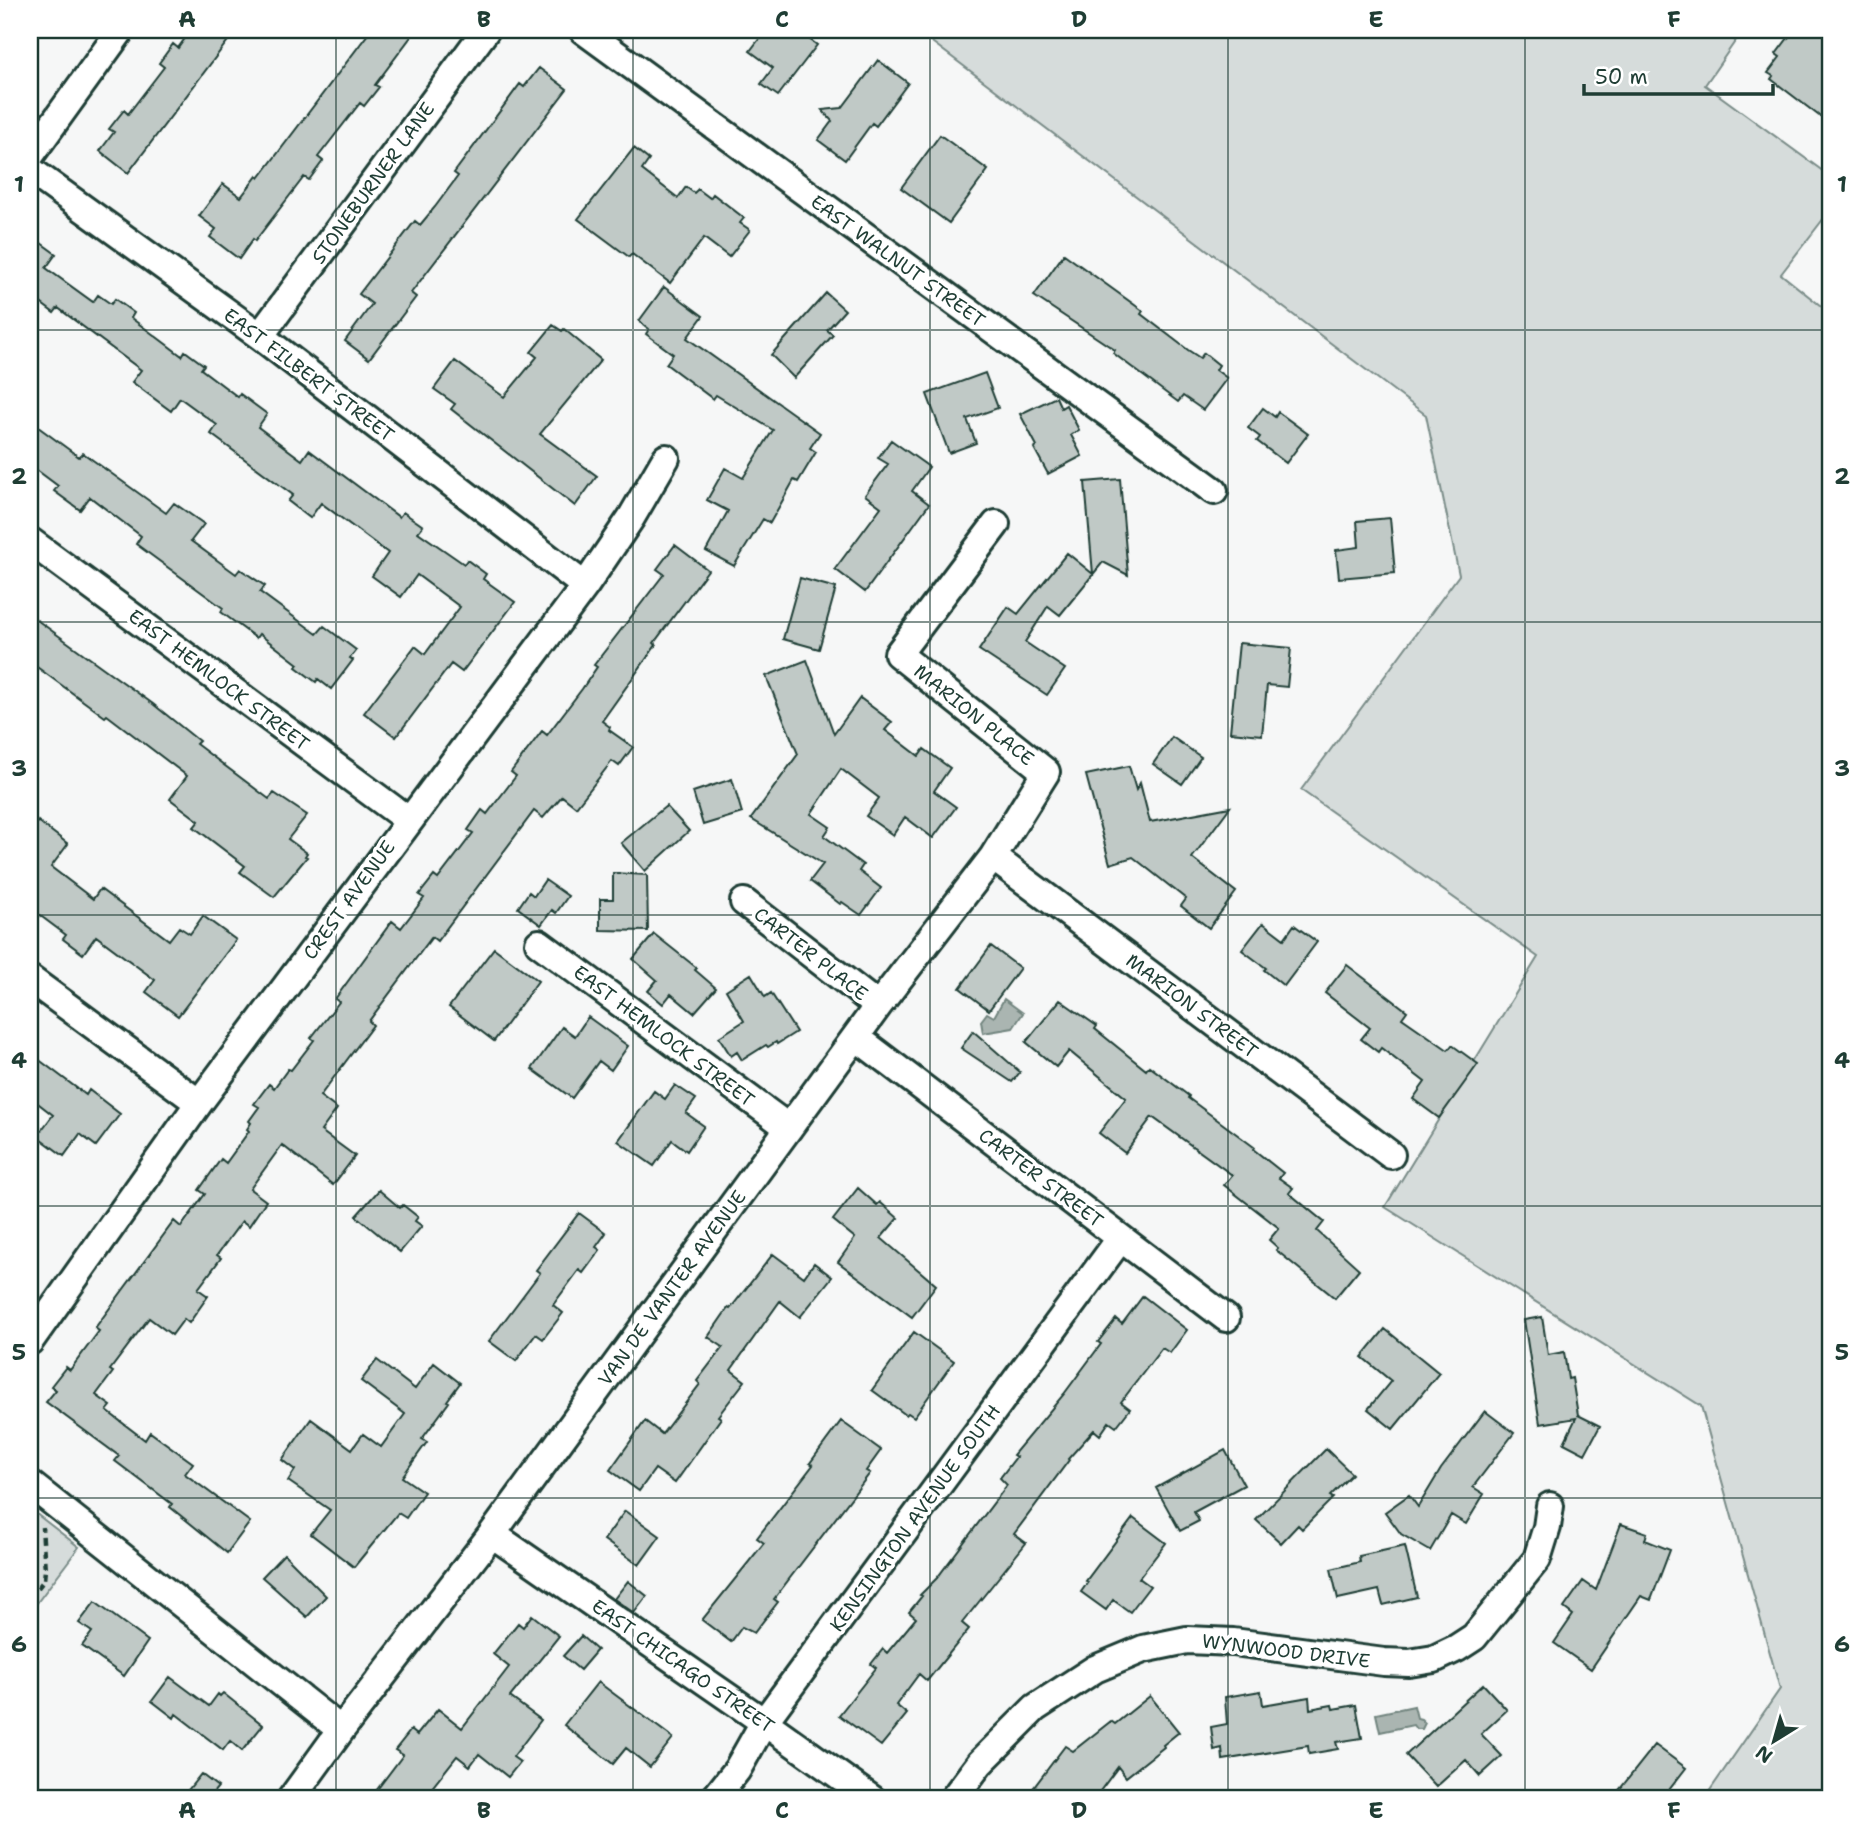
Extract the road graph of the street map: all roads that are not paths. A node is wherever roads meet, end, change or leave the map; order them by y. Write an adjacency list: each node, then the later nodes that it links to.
1 (121, 30): 4 (street)
2 (486, 30): 6 (street, STONEBURNER LANE)
3 (583, 30): 8 (street, EAST WALNUT STREET)
4 (30, 156)
5 (30, 170): 6 (street, EAST FILBERT STREET)
6 (260, 337): 11 (street, EAST FILBERT STREET)
7 (666, 458): 11 (street, CREST AVENUE)
8 (1214, 491)
9 (996, 524): 12 (street, MARION PLACE)
10 (30, 541): 13 (street, EAST HEMLOCK STREET)
11 (585, 586): 13 (street, CREST AVENUE)
12 (1046, 772): 14 (street, VAN DE VANTER AVENUE)
13 (408, 820): 20 (street, CREST AVENUE)
14 (993, 857): 18 (street, VAN DE VANTER AVENUE); 22 (street, MARION STREET)
15 (744, 902): 18 (street, CARTER PLACE)
16 (539, 943): 21 (street, EAST HEMLOCK STREET)
17 (30, 979): 20 (street)
18 (878, 1006): 19 (street, VAN DE VANTER AVENUE)
19 (856, 1037): 21 (street, VAN DE VANTER AVENUE); 23 (street, CARTER STREET)
20 (199, 1103): 25 (street, CREST AVENUE)
21 (789, 1128): 28 (street, VAN DE VANTER AVENUE)
22 (1391, 1155)
23 (1120, 1239): 24 (street, CARTER STREET); 29 (street, KENSINGTON AVENUE SOUTH)
24 (1226, 1318)
25 (30, 1340)
26 (30, 1484): 30 (street)
27 (1550, 1506): 34 (street, WYNWOOD DRIVE)
28 (492, 1534): 29 (street, EAST CHICAGO STREET); 30 (street, VAN DE VANTER AVENUE)
29 (764, 1722): 32 (street, KENSINGTON AVENUE SOUTH); 33 (street, EAST CHICAGO STREET)
30 (341, 1730): 31 (street, VAN DE VANTER AVENUE)
31 (291, 1799)
32 (714, 1799)
33 (872, 1799)
34 (953, 1799)

